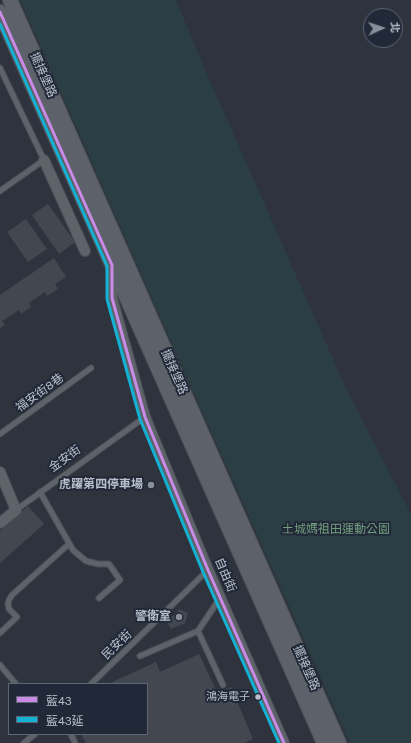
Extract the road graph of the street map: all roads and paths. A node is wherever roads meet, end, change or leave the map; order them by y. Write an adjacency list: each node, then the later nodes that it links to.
1 (10, 0): 30 (street, 擺接堡路)
2 (0, 12): 7 (street, 擺接堡路)
3 (0, 68): 4 (lane)
4 (44, 160): 5 (lane); 6 (street)
5 (0, 191)
6 (85, 251)
7 (112, 265): 9 (street, 自由街); 29 (street, 擺接堡路)
8 (91, 368): 10 (lane, 福安街8巷)
9 (145, 417): 12 (lane, 金安街); 16 (street, 自由街)
10 (0, 434)
11 (0, 472): 13 (street)
12 (40, 492): 13 (lane, 金安街); 15 (lane)
13 (16, 510): 14 (street, 金安街)
14 (0, 523)
15 (69, 544): 18 (lane); 20 (lane)
16 (208, 570): 17 (street, 自由街); 24 (lane, 民安街)
17 (220, 597): 19 (lane); 28 (street, 自由街)
18 (99, 598)
19 (198, 631): 21 (lane); 25 (lane)
20 (0, 633)
21 (140, 656)
22 (0, 665): 23 (lane)
23 (15, 683)
24 (92, 683)
25 (223, 685)
26 (34, 735): 27 (lane)
27 (24, 743)
28 (284, 743)
29 (324, 743)
30 (339, 743)

